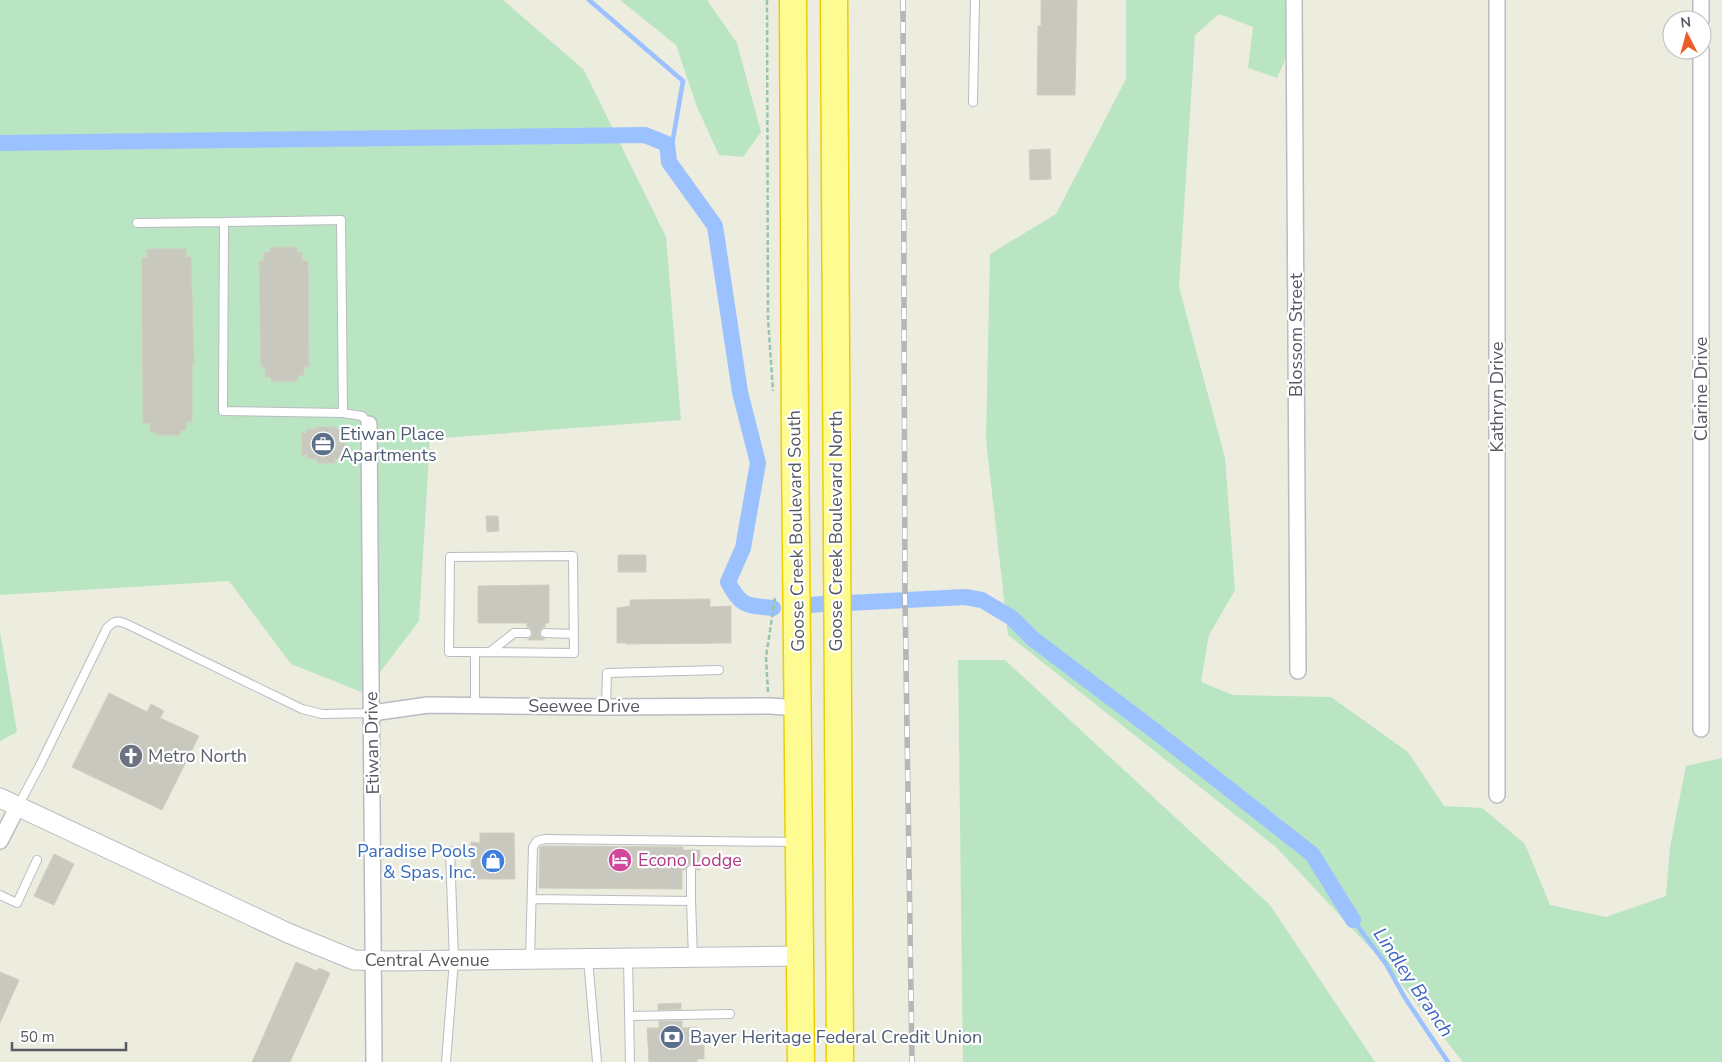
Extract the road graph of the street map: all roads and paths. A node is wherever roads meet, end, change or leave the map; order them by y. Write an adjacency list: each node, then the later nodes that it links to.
1 (767, 0): 11 (path)
2 (793, 0): 25 (highway, Goose Creek Boulevard South)
3 (834, 0): 38 (highway, Goose Creek Boulevard North)
4 (975, 0): 8 (lane)
5 (1294, 0): 21 (street, Blossom Street)
6 (1498, 0): 28 (street, Kathryn Drive)
7 (1700, 60): 27 (street, Clarine Drive)
8 (973, 102)
9 (224, 222): 10 (lane); 12 (lane); 12 (lane)
10 (138, 223)
11 (774, 399)
12 (343, 413): 13 (lane)
13 (369, 424): 26 (street, Etiwan Drive)
14 (775, 595): 23 (path)
15 (527, 633): 19 (lane)
16 (545, 633): 17 (lane)
17 (574, 634): 18 (lane); 19 (lane)
18 (475, 652): 19 (lane); 22 (lane)
19 (490, 652)
20 (719, 670): 24 (lane)
21 (1298, 671)
22 (475, 705): 24 (street, Seewee Drive); 26 (street, Seewee Drive)
23 (770, 706): 24 (street, Seewee Drive); 25 (street, Seewee Drive)
24 (606, 707)
25 (797, 708): 33 (highway, Goose Creek Boulevard South)
26 (372, 713): 30 (lane); 48 (street, Etiwan Drive)
27 (1701, 729)
28 (1497, 795)
29 (0, 798): 30 (street, Central Avenue)
30 (18, 806): 32 (street); 48 (street, Central Avenue)
31 (691, 841): 33 (lane); 34 (lane); 40 (lane)
32 (0, 842)
33 (799, 842): 42 (highway, Goose Creek Boulevard South)
34 (691, 850)
35 (450, 851): 47 (lane)
36 (37, 860): 39 (lane)
37 (691, 870): 41 (lane)
38 (838, 876): 42 (highway); 51 (highway, Goose Creek Boulevard North)
39 (0, 894)
40 (532, 899): 41 (lane); 46 (lane)
41 (691, 901): 45 (lane)
42 (800, 956): 45 (street, Central Avenue); 51 (highway); 56 (highway, Goose Creek Boulevard South)
43 (588, 958): 44 (street, Central Avenue); 46 (street, Central Avenue); 54 (lane)
44 (628, 958): 45 (street, Central Avenue); 50 (lane)
45 (693, 958)
46 (530, 959): 47 (street, Central Avenue)
47 (454, 960): 48 (street, Central Avenue); 53 (lane)
48 (374, 961): 52 (street, Etiwan Drive)
49 (730, 1014): 50 (lane)
50 (630, 1016): 55 (lane)
51 (840, 1030): 57 (highway, Goose Creek Boulevard North)
52 (374, 1062)
53 (446, 1062)
54 (597, 1062)
55 (630, 1062)
56 (801, 1062)
57 (840, 1062)

